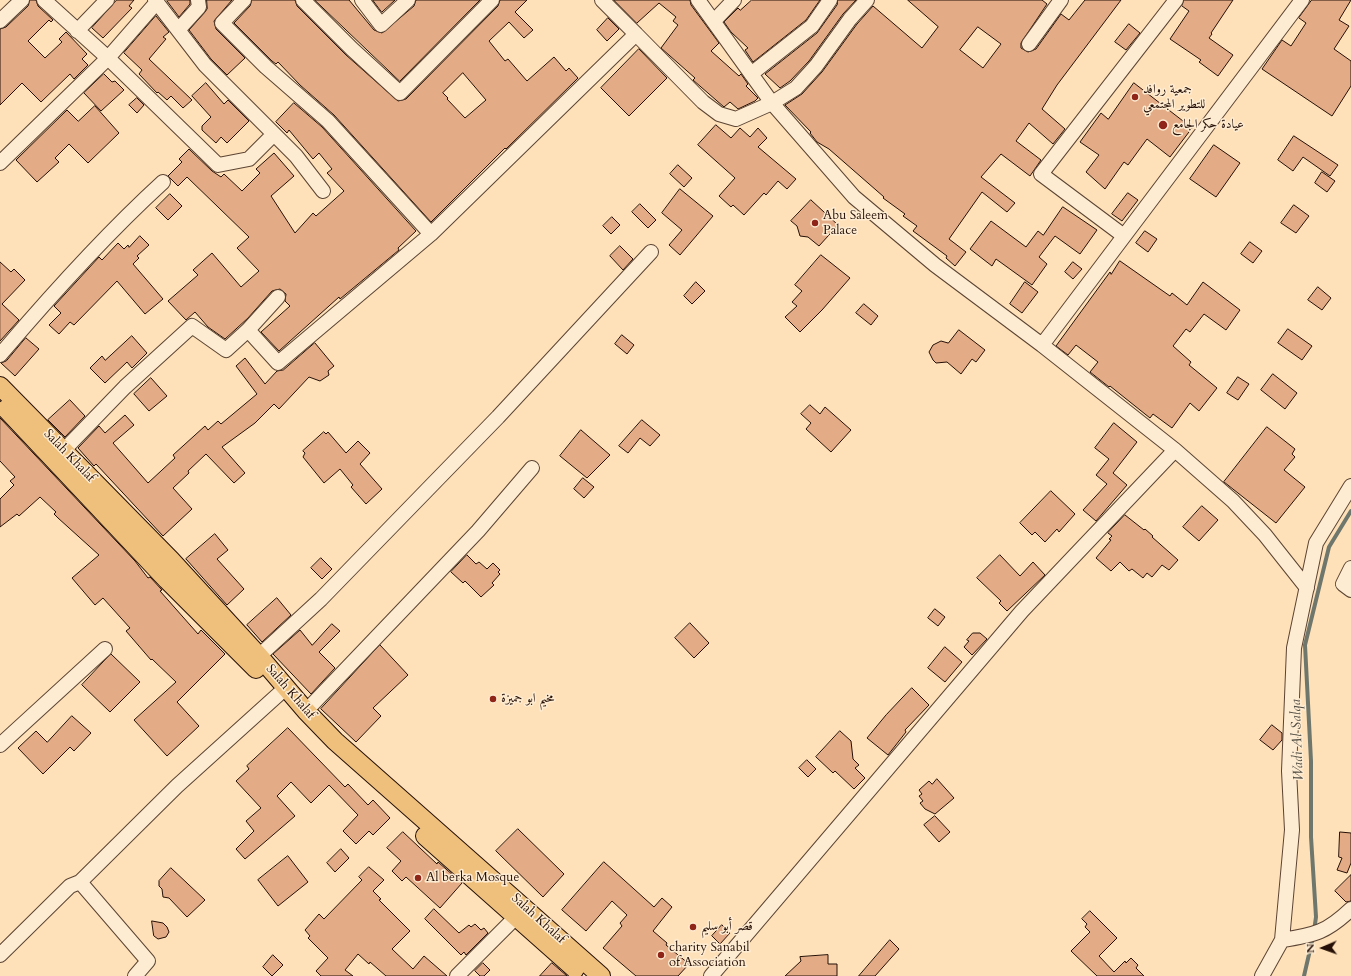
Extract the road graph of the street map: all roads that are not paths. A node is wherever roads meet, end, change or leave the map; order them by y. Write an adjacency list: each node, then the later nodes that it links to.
1 (22, 0): 19 (street)
2 (44, 0): 22 (street)
3 (106, 0): 22 (street)
4 (198, 0): 21 (street)
5 (244, 0): 32 (street)
6 (303, 0): 9 (street)
7 (362, 0): 8 (street)
8 (408, 0)
9 (492, 0)
10 (602, 0): 23 (street)
11 (698, 0): 20 (street)
12 (734, 0): 20 (street)
13 (830, 0): 26 (street)
14 (868, 0): 27 (street)
15 (1061, 0): 24 (street)
16 (1176, 0): 33 (street)
17 (1302, 0): 33 (street)
18 (156, 1): 21 (street); 25 (street)
19 (0, 21)
20 (714, 21): 26 (street)
21 (179, 29): 28 (street)
22 (77, 31): 25 (street)
23 (636, 34): 27 (street); 32 (street)
24 (1028, 44)
25 (108, 58): 28 (street); 29 (street)
26 (751, 74): 27 (street)
27 (772, 103): 37 (street)
28 (274, 134): 31 (street)
29 (0, 163)
30 (163, 182): 38 (street)
31 (323, 191)
32 (431, 234): 36 (street)
33 (1124, 236): 37 (street)
34 (651, 252): 49 (street)
35 (278, 297): 36 (street)
36 (248, 330): 41 (street)
37 (1042, 346): 42 (street)
38 (0, 355)
39 (0, 386): 41 (main road, Salah Khalaf)
40 (0, 403): 50 (main road, Salah Khalaf)
41 (64, 450): 49 (main road, Salah Khalaf)
42 (1175, 450): 46 (street); 62 (street)
43 (532, 468): 51 (street)
44 (1351, 486): 46 (street)
45 (1351, 568): 47 (street)
46 (1307, 588): 56 (street)
47 (1351, 590)
48 (105, 649): 52 (street)
49 (259, 656): 51 (main road, Salah Khalaf)
50 (280, 693): 53 (street); 55 (main road, Salah Khalaf)
51 (306, 711): 61 (main road, Salah Khalaf)
52 (0, 745)
53 (80, 882): 57 (street); 58 (street)
54 (1351, 909): 56 (street)
55 (516, 917): 59 (street); 60 (main road, Salah Khalaf)
56 (1282, 940): 63 (street)
57 (0, 955)
58 (135, 976)
59 (457, 976)
60 (583, 976)
61 (601, 976)
62 (710, 976)
63 (1262, 976)

